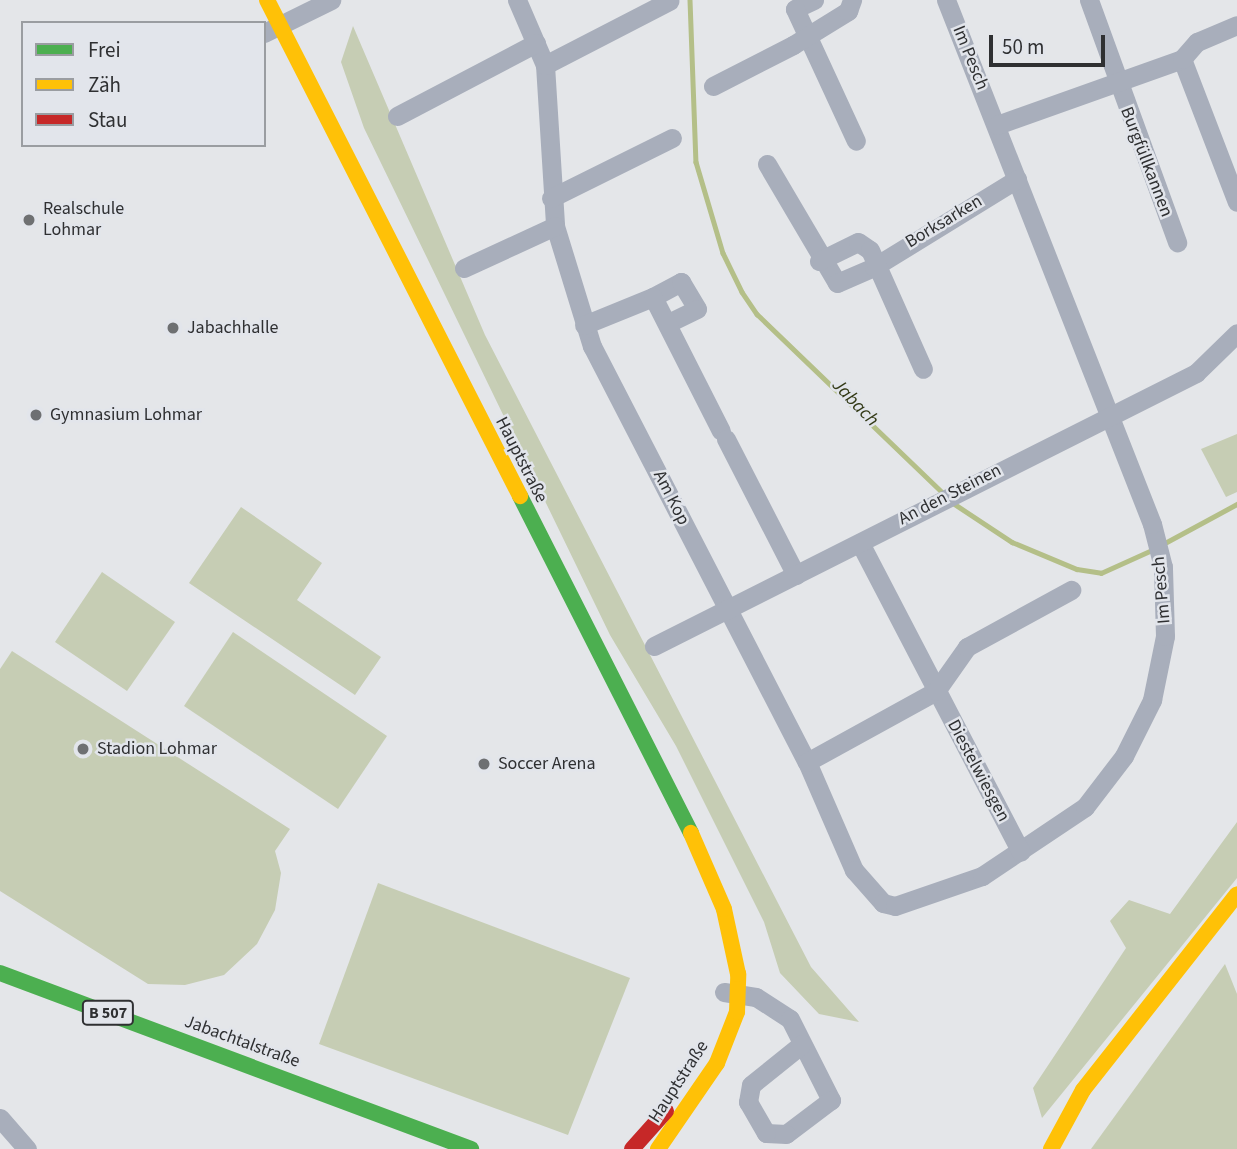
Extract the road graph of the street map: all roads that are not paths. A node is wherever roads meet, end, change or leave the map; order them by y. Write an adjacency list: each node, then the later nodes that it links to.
1 (267, 0): 10 (main road, Hauptstraße)
2 (331, 0): 10 (street)
3 (517, 0): 12 (street, Am Kop)
4 (852, 0): 11 (street)
5 (946, 0): 18 (street, Im Pesch)
6 (1088, 0): 15 (street, Burgfüllkannen)
7 (668, 1): 14 (street)
8 (804, 2): 11 (street)
9 (1237, 25): 13 (street)
10 (273, 29): 47 (main road, Hauptstraße)
11 (808, 33): 16 (street); 20 (street)
12 (536, 43): 14 (street, Am Kop); 17 (street)
13 (1182, 59): 15 (street); 24 (street)
14 (545, 65): 23 (street, Am Kop)
15 (1116, 82): 18 (street); 26 (street, Burgfüllkannen)
16 (713, 86)
17 (397, 116)
18 (997, 125): 22 (street, Im Pesch)
19 (672, 138): 23 (street)
20 (856, 141)
21 (767, 164): 27 (street, Borksarken)
22 (1017, 179): 28 (street, Borksarken); 35 (street, Im Pesch)
23 (551, 198): 25 (street, Am Kop)
24 (1237, 202)
25 (555, 226): 29 (street); 32 (street, Am Kop)
26 (1177, 242)
27 (819, 261): 28 (street, Borksarken); 28 (street)
28 (874, 267): 34 (street)
29 (464, 268)
30 (653, 297): 31 (street); 31 (street); 32 (street)
31 (668, 323): 37 (street)
32 (584, 325): 39 (street, Am Kop)
33 (1237, 333): 35 (street, An den Steinen)
34 (923, 369)
35 (1107, 415): 36 (street, An den Steinen); 43 (street, Im Pesch)
36 (860, 543): 37 (street, An den Steinen); 41 (street, Diestelwiesgen)
37 (796, 575): 39 (street, An den Steinen)
38 (1071, 590): 41 (street)
39 (726, 608): 40 (street, An den Steinen); 42 (street, Am Kop)
40 (654, 646)
41 (936, 691): 42 (street); 43 (street, Diestelwiesgen)
42 (807, 762): 43 (street, Im Pesch)
43 (1021, 852)
44 (1237, 894): 54 (main road)
45 (1237, 919): 55 (main road)
46 (0, 973): 51 (main road, Jabachtalstraße / B 507)
47 (732, 993): 48 (street); 52 (main road, Hauptstraße); 53 (main road, Hauptstraße)
48 (803, 1044): 48 (street)
49 (0, 1118): 50 (street)
50 (27, 1149)
51 (471, 1149)
52 (632, 1149)
53 (658, 1149)
54 (1051, 1149)
55 (1070, 1149)

